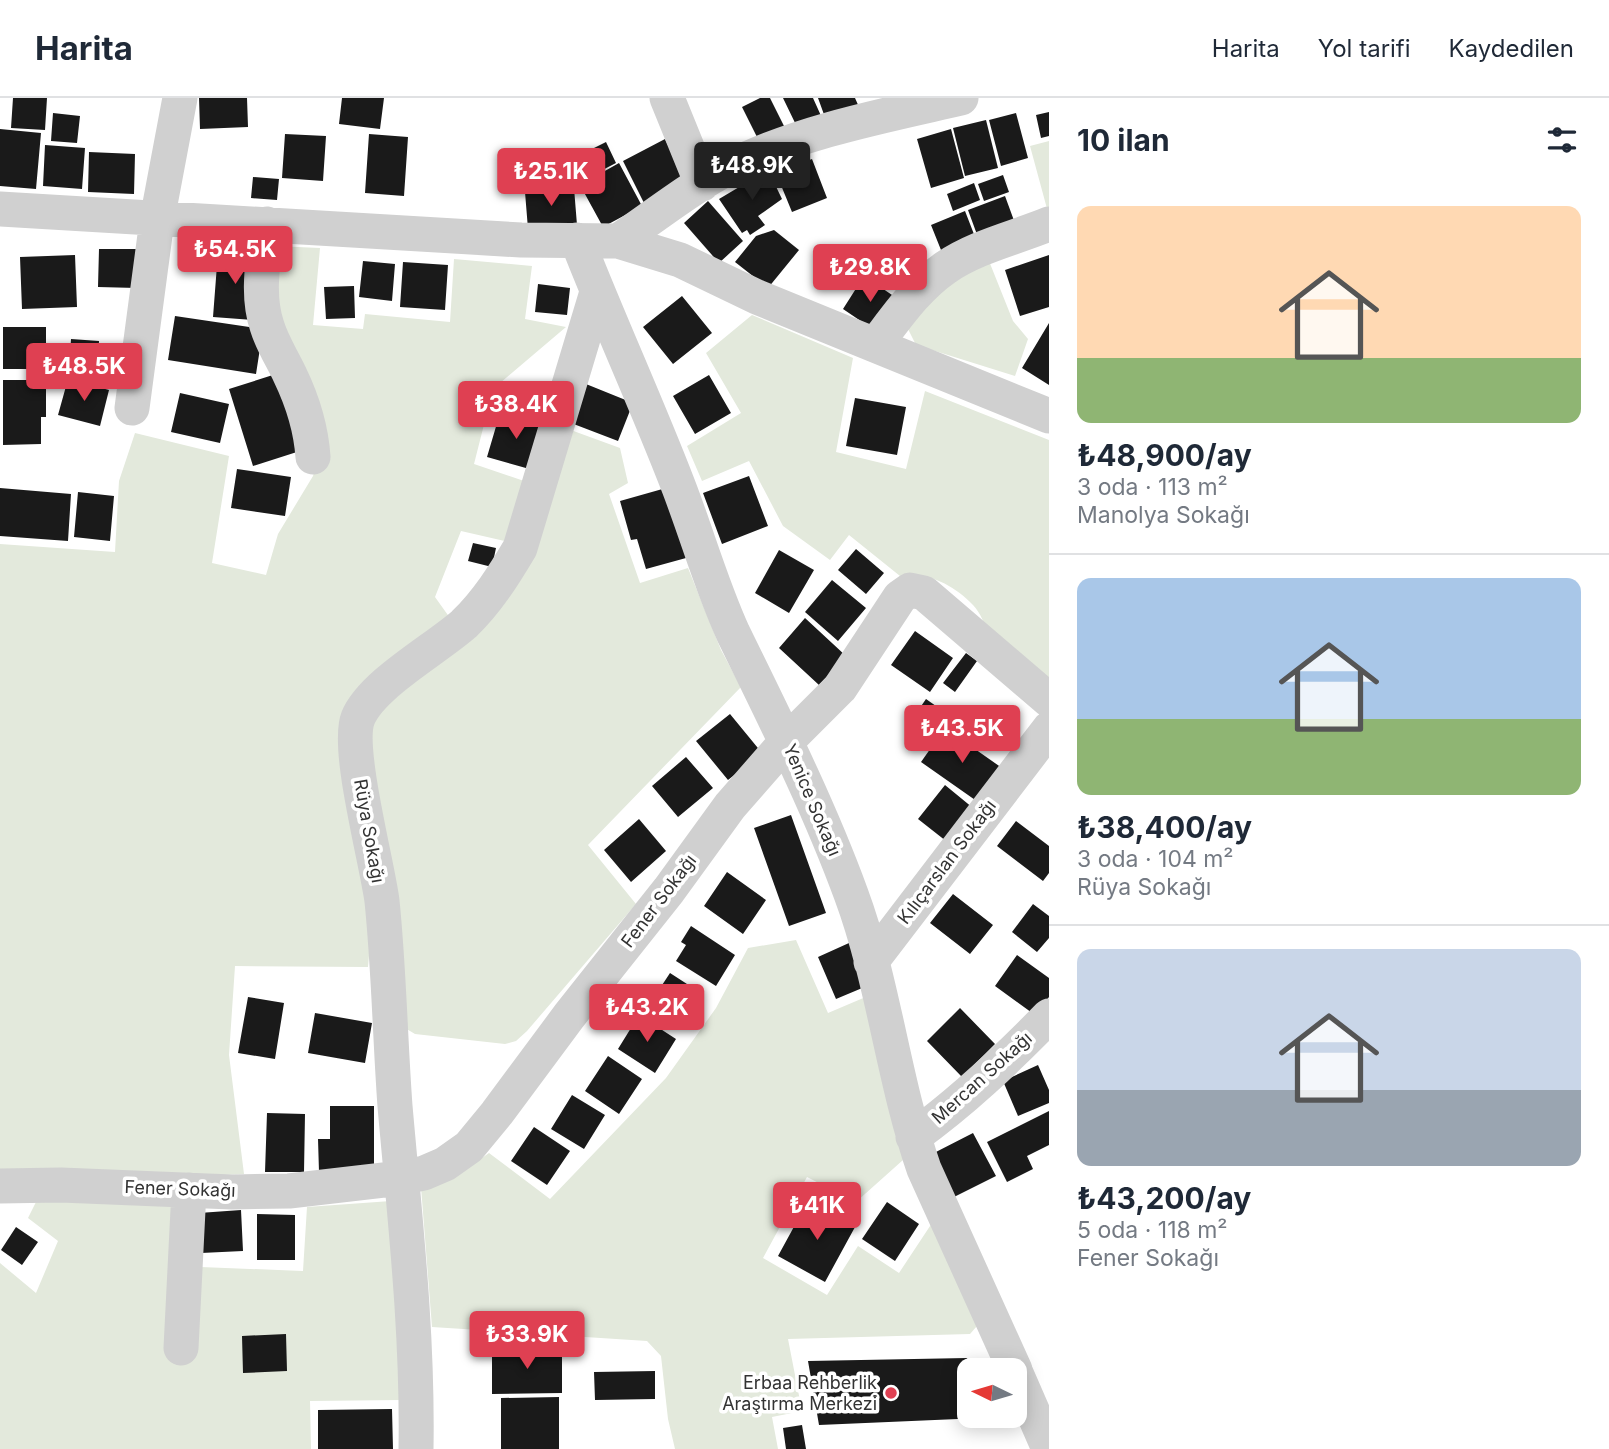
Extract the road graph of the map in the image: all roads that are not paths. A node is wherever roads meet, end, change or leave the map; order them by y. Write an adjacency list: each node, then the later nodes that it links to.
1 (180, 98): 7 (street)
2 (667, 98): 5 (street)
3 (961, 98): 4 (street)
4 (874, 108): 5 (street)
5 (702, 184): 11 (street)
6 (0, 209): 7 (street)
7 (157, 220): 8 (street); 14 (street)
8 (267, 224): 10 (street); 16 (street)
9 (1049, 224): 13 (street)
10 (577, 240): 11 (street); 12 (street, Yenice Sokağı)
11 (618, 241): 13 (street)
12 (597, 292): 19 (street, Yenice Sokağı); 23 (street, Rüya Sokağı)
13 (876, 344): 15 (street)
14 (132, 408)
15 (1049, 416)
16 (313, 457)
17 (1049, 700): 19 (street, Fener Sokağı)
18 (1049, 729): 20 (street, Kılıçarslan Sokağı)
19 (786, 741): 20 (street, Yenice Sokağı); 23 (street, Fener Sokağı)
20 (872, 962): 22 (street, Yenice Sokağı)
21 (1049, 1016): 22 (street, Mercan Sokağı)
22 (913, 1137): 27 (street, Yenice Sokağı)
23 (401, 1178): 25 (street, Fener Sokağı); 29 (street, Rüya Sokağı)
24 (0, 1186): 25 (street, Fener Sokağı)
25 (189, 1190): 26 (street)
26 (181, 1348)
27 (1009, 1358)
28 (1027, 1399): 30 (street, Yenice Sokağı)
29 (416, 1449)
30 (1049, 1449)

